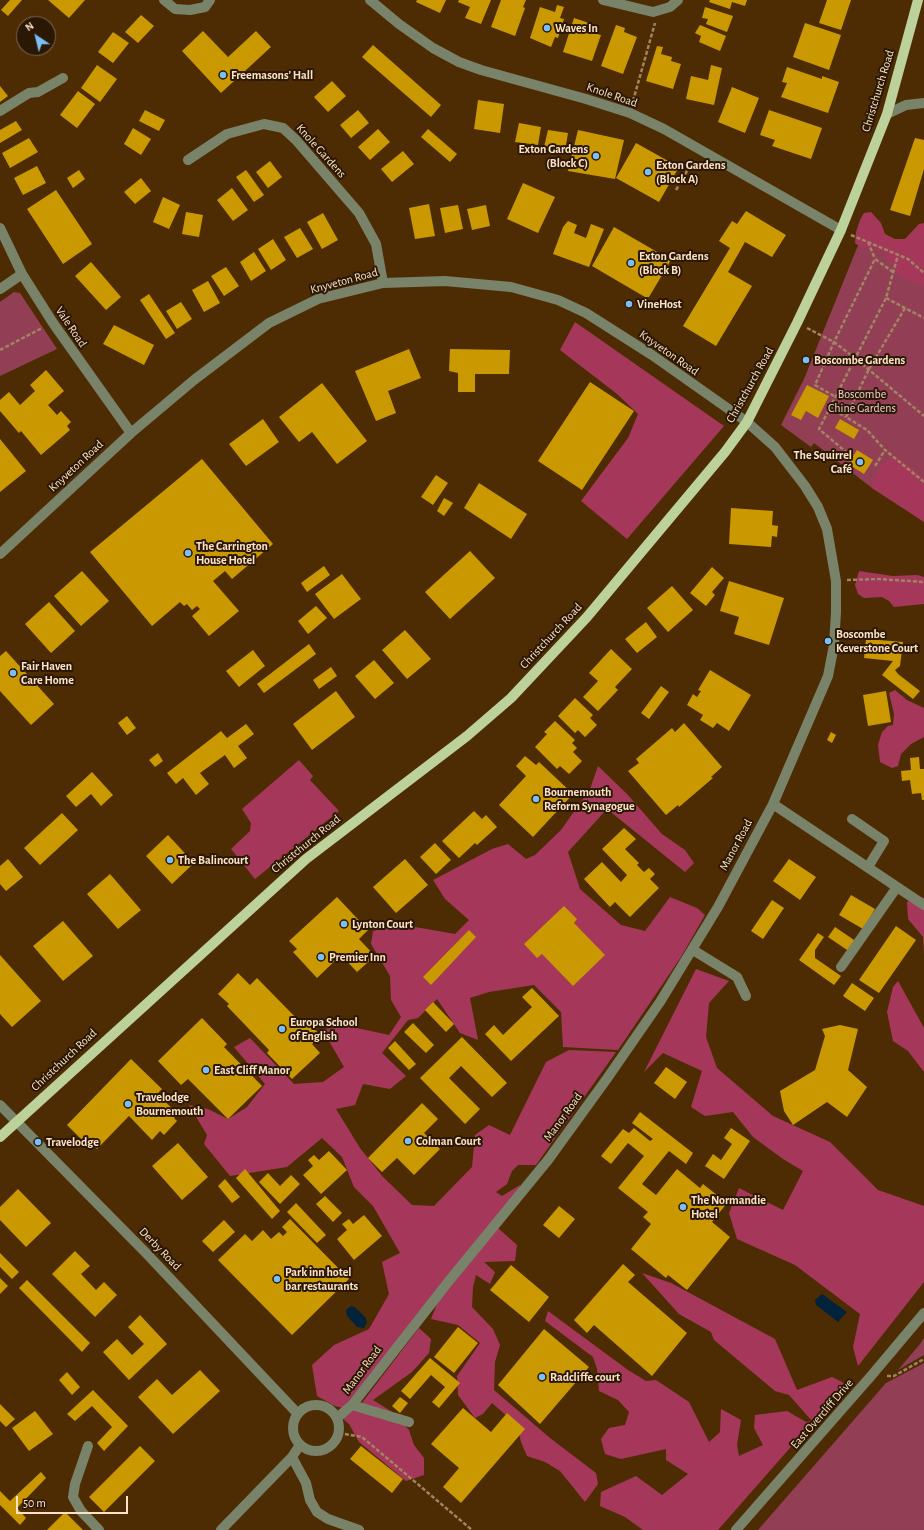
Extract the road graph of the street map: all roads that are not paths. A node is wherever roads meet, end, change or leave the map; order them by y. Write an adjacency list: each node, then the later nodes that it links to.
1 (164, 0): 2 (street)
2 (210, 0)
3 (370, 0): 13 (street, Knole Road)
4 (603, 0): 5 (street)
5 (678, 0)
6 (918, 0): 10 (main road, Christchurch Road)
7 (63, 78): 9 (street)
8 (924, 102): 10 (street)
9 (0, 111)
10 (887, 114): 13 (main road, Christchurch Road)
11 (188, 160): 15 (street, Knole Gardens)
12 (0, 228): 14 (street, Vale Road)
13 (841, 230): 17 (main road, Christchurch Road)
14 (22, 274): 16 (street); 18 (street, Vale Road)
15 (383, 283): 17 (street, Knyveton Road); 18 (street, Knyveton Road)
16 (0, 289)
17 (746, 422): 20 (street, Manor Road); 29 (main road, Christchurch Road)
18 (131, 433): 19 (street, Knyveton Road)
19 (0, 554)
20 (773, 804): 22 (street); 25 (street, Manor Road)
21 (852, 819): 22 (street)
22 (868, 867): 23 (street)
23 (898, 887): 24 (street); 26 (street)
24 (924, 905)
25 (693, 950): 27 (street); 32 (street, Manor Road)
26 (841, 967)
27 (746, 996)
28 (0, 1105): 29 (street, Derby Road)
29 (17, 1122): 30 (main road, Christchurch Road); 33 (street, Derby Road)
30 (0, 1137)
31 (924, 1312): 42 (street, East Overcliff Drive)
32 (352, 1405): 34 (street, Manor Road); 35 (street)
33 (298, 1414): 34 (street); 36 (street)
34 (337, 1418): 36 (street)
35 (409, 1422)
36 (300, 1445): 38 (street)
37 (88, 1446): 39 (street)
38 (292, 1457): 40 (street); 41 (street)
39 (99, 1530)
40 (221, 1530)
41 (359, 1530)
42 (736, 1530)

